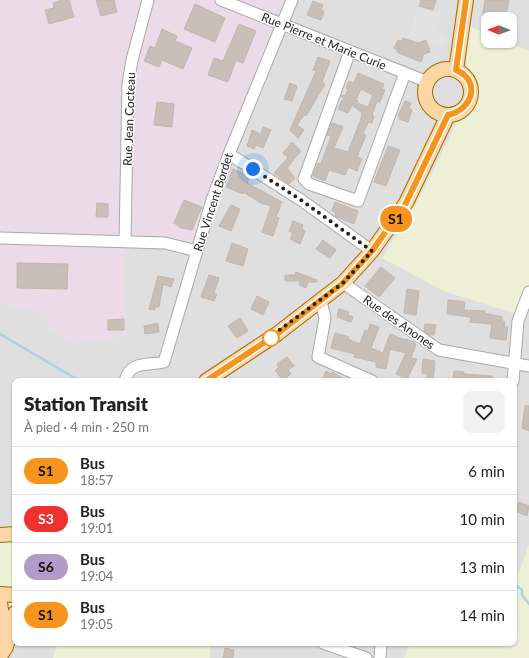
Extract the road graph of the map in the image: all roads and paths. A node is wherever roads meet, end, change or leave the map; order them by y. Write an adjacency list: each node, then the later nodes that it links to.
1 (148, 0): 13 (street, Rue Jean Cocteau)
2 (221, 0): 5 (street, Rue Pierre et Marie Curie)
3 (292, 0): 5 (street, Rue Vincent Bordet)
4 (466, 0): 7 (main road)
5 (282, 24): 6 (street, Rue Pierre et Marie Curie); 11 (street, Rue Vincent Bordet)
6 (350, 51): 8 (street, Rue Pierre et Marie Curie); 8 (street)
7 (456, 70): 9 (main road); 10 (main road)
8 (405, 73): 9 (street, Rue Pierre et Marie Curie)
9 (428, 82): 10 (main road)
10 (448, 115): 15 (main road)
11 (229, 154): 14 (street, Rue Vincent Bordet); 15 (street)
12 (3, 239): 13 (street)
13 (125, 241): 14 (street)
14 (197, 251): 21 (street, Rue Vincent Bordet)
15 (372, 251): 16 (main road)
16 (343, 283): 18 (main road); 19 (street, Rue des Anones)
17 (529, 292): 19 (street)
18 (321, 301): 22 (main road); 23 (street)
19 (514, 363): 20 (street, Rue des Anones); 24 (street)
20 (529, 366)
21 (126, 378)
22 (211, 378)
23 (365, 378)
24 (513, 378)
25 (12, 534): 26 (main road)
26 (0, 535)
27 (0, 594): 28 (main road)
28 (12, 595)
29 (0, 602): 31 (main road)
30 (12, 625): 34 (main road)
31 (0, 637)
32 (331, 646): 35 (street)
33 (381, 646): 36 (street)
34 (0, 656)
35 (366, 658)
36 (380, 658)

